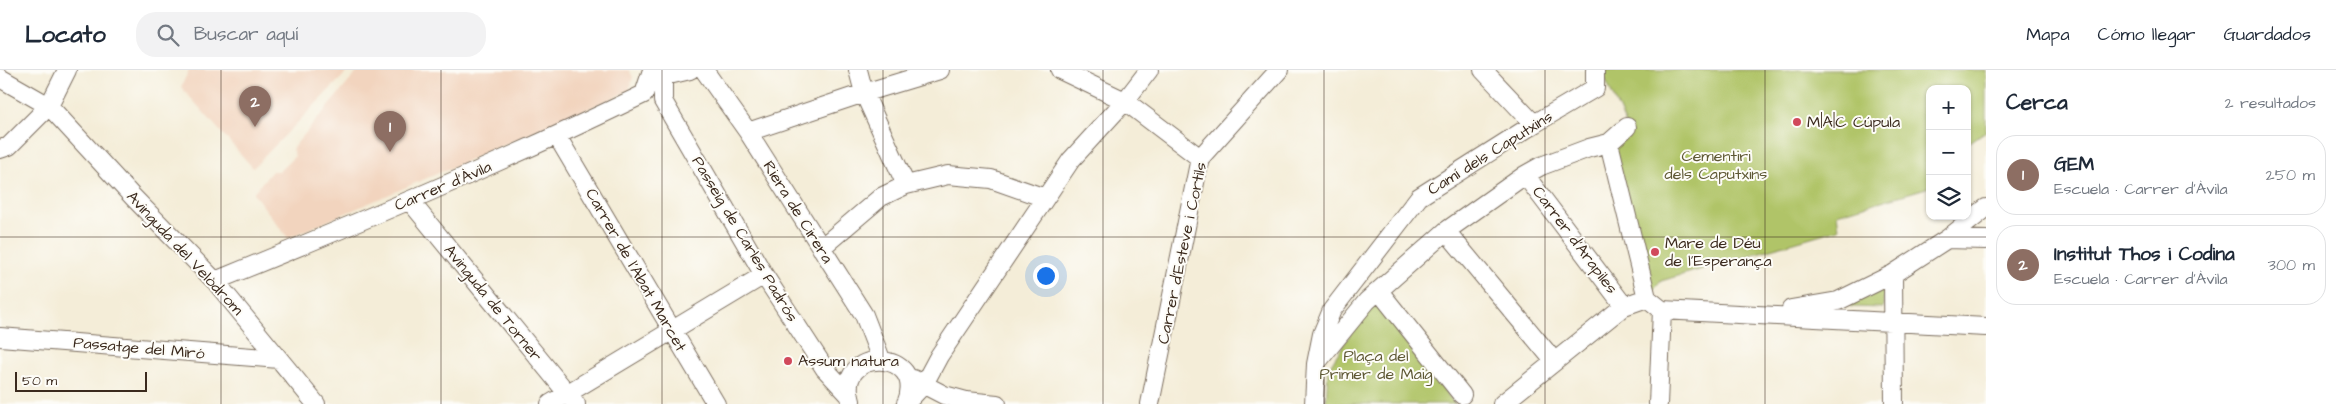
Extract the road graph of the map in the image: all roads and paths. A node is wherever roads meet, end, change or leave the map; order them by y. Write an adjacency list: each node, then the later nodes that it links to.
1 (67, 70): 15 (street)
2 (690, 70): 11 (street)
3 (704, 70): 18 (street, Riera de Cirera)
4 (858, 70): 13 (street)
5 (940, 70): 13 (street)
6 (1060, 70): 14 (street)
7 (1149, 70): 14 (street)
8 (1279, 70): 22 (street, Carrer d'Esteve i Cortils)
9 (1483, 70): 16 (street)
10 (1595, 70): 16 (street, Camí dels Caputxins)
11 (656, 71): 19 (street, Carrer d'Àvila); 33 (street, Passeig de Carles Padrós)
12 (0, 78): 15 (street, Avinguda del Velòdrom)
13 (864, 93): 18 (street); 24 (street)
14 (1125, 101): 22 (street); 25 (street)
15 (49, 106): 21 (street); 34 (street, Avinguda del Velòdrom)
16 (1534, 124): 47 (street, Camí dels Caputxins)
17 (1628, 127): 20 (street)
18 (748, 132): 31 (street, Riera de Cirera)
19 (557, 136): 26 (street, Carrer d'Àvila); 42 (street, Carrer de l'Abat Marcet)
20 (1609, 143): 23 (street); 36 (street)
21 (0, 149)
22 (1200, 158): 58 (street, Carrer d'Esteve i Cortils)
23 (1525, 175): 28 (street); 37 (street, Carrer d'Arapiles)
24 (906, 185): 25 (street); 31 (street)
25 (1045, 198): 49 (street)
26 (410, 201): 34 (street, Carrer d'Àvila); 51 (street, Avinguda de Torner)
27 (1986, 208): 29 (street)
28 (1446, 231): 35 (street); 46 (street)
29 (1947, 239): 30 (street); 32 (street)
30 (1986, 240)
31 (822, 248): 45 (street, Riera de Cirera)
32 (1893, 274): 39 (street); 40 (street)
33 (764, 275): 42 (street); 52 (street, Passeig de Carles Padrós)
34 (215, 281): 44 (street, Avinguda del Velòdrom)
35 (1379, 291): 47 (street); 50 (street)
36 (1647, 298): 37 (street); 38 (street)
37 (1624, 306): 46 (street)
38 (1662, 310): 39 (street); 61 (street)
39 (1763, 314): 40 (street)
40 (1895, 321): 41 (street); 62 (street)
41 (1986, 327)
42 (671, 330): 51 (street); 55 (street, Carrer de l'Abat Marcet)
43 (0, 337): 44 (street, Passatge del Miró)
44 (279, 359): 53 (street, Avinguda del Velòdrom)
45 (881, 359): 48 (street); 52 (street)
46 (1554, 361): 60 (street)
47 (1316, 364): 59 (street, Camí dels Caputxins)
48 (906, 376): 49 (street); 56 (street)
49 (924, 384): 56 (street); 57 (street)
50 (1462, 395)
51 (572, 399): 54 (street)
52 (851, 400)
53 (316, 404)
54 (550, 404)
55 (716, 404)
56 (906, 404)
57 (997, 404)
58 (1150, 404)
59 (1314, 404)
60 (1502, 404)
61 (1658, 404)
62 (1894, 404)

